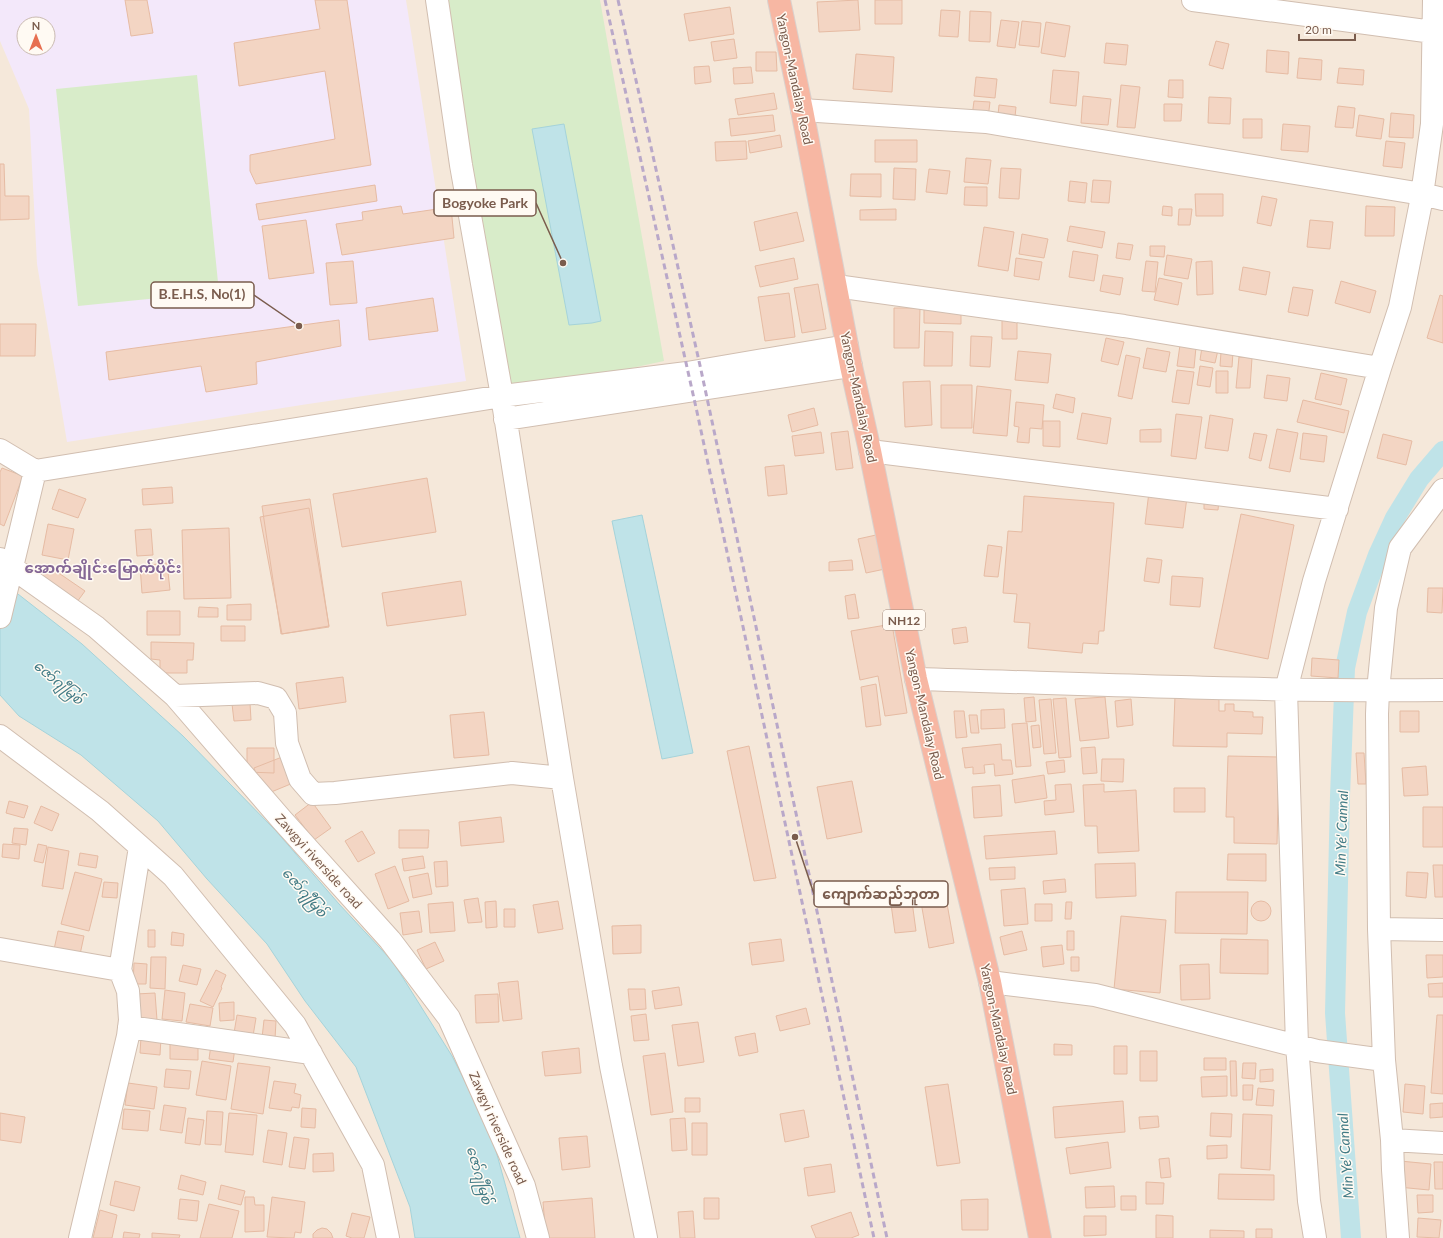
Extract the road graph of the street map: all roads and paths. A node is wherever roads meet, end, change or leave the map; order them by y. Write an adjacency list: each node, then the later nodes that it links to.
1 (438, 0): 12 (street)
2 (779, 0): 6 (highway, Yangon-Mandalay Road / NH12)
3 (1193, 0): 5 (street)
4 (1434, 0): 5 (street)
5 (1433, 32): 7 (street)
6 (802, 110): 7 (street); 9 (highway, Yangon-Mandalay Road / NH12)
7 (1422, 194): 8 (street); 11 (street)
8 (1443, 199)
9 (836, 286): 10 (highway, Yangon-Mandalay Road / NH12); 11 (street)
10 (849, 356): 12 (street); 13 (street); 15 (highway, Yangon-Mandalay Road / NH12)
11 (1380, 368): 18 (street)
12 (502, 396): 13 (street); 16 (street)
13 (505, 419): 27 (street)
14 (0, 450): 16 (street)
15 (870, 450): 18 (street); 21 (highway, Yangon-Mandalay Road / NH12)
16 (35, 471): 19 (street)
17 (1443, 490): 24 (street)
18 (1337, 509): 22 (street)
19 (6, 564): 20 (street); 25 (street, Zawgyi riverside road)
20 (0, 617)
21 (916, 679): 22 (street); 33 (highway, Yangon-Mandalay Road / NH12)
22 (1296, 690): 24 (street); 35 (street)
23 (1443, 690): 24 (street)
24 (1378, 691): 29 (street)
25 (175, 696): 27 (street); 42 (street, Zawgyi riverside road)
26 (0, 736): 28 (street)
27 (562, 778): 43 (street)
28 (140, 847): 32 (street); 36 (street)
29 (1379, 929): 30 (street); 37 (street)
30 (1443, 930)
31 (0, 949): 32 (street)
32 (120, 970): 34 (street)
33 (990, 982): 35 (street); 44 (highway, Yangon-Mandalay Road / NH12)
34 (129, 1027): 36 (street); 40 (street)
35 (1307, 1048): 37 (street); 45 (street)
36 (311, 1053): 41 (street)
37 (1384, 1060): 38 (street)
38 (1392, 1140): 39 (street); 46 (street)
39 (1443, 1143)
40 (80, 1238)
41 (388, 1238)
42 (538, 1238)
43 (646, 1238)
44 (1040, 1238)
45 (1315, 1238)
46 (1398, 1238)

